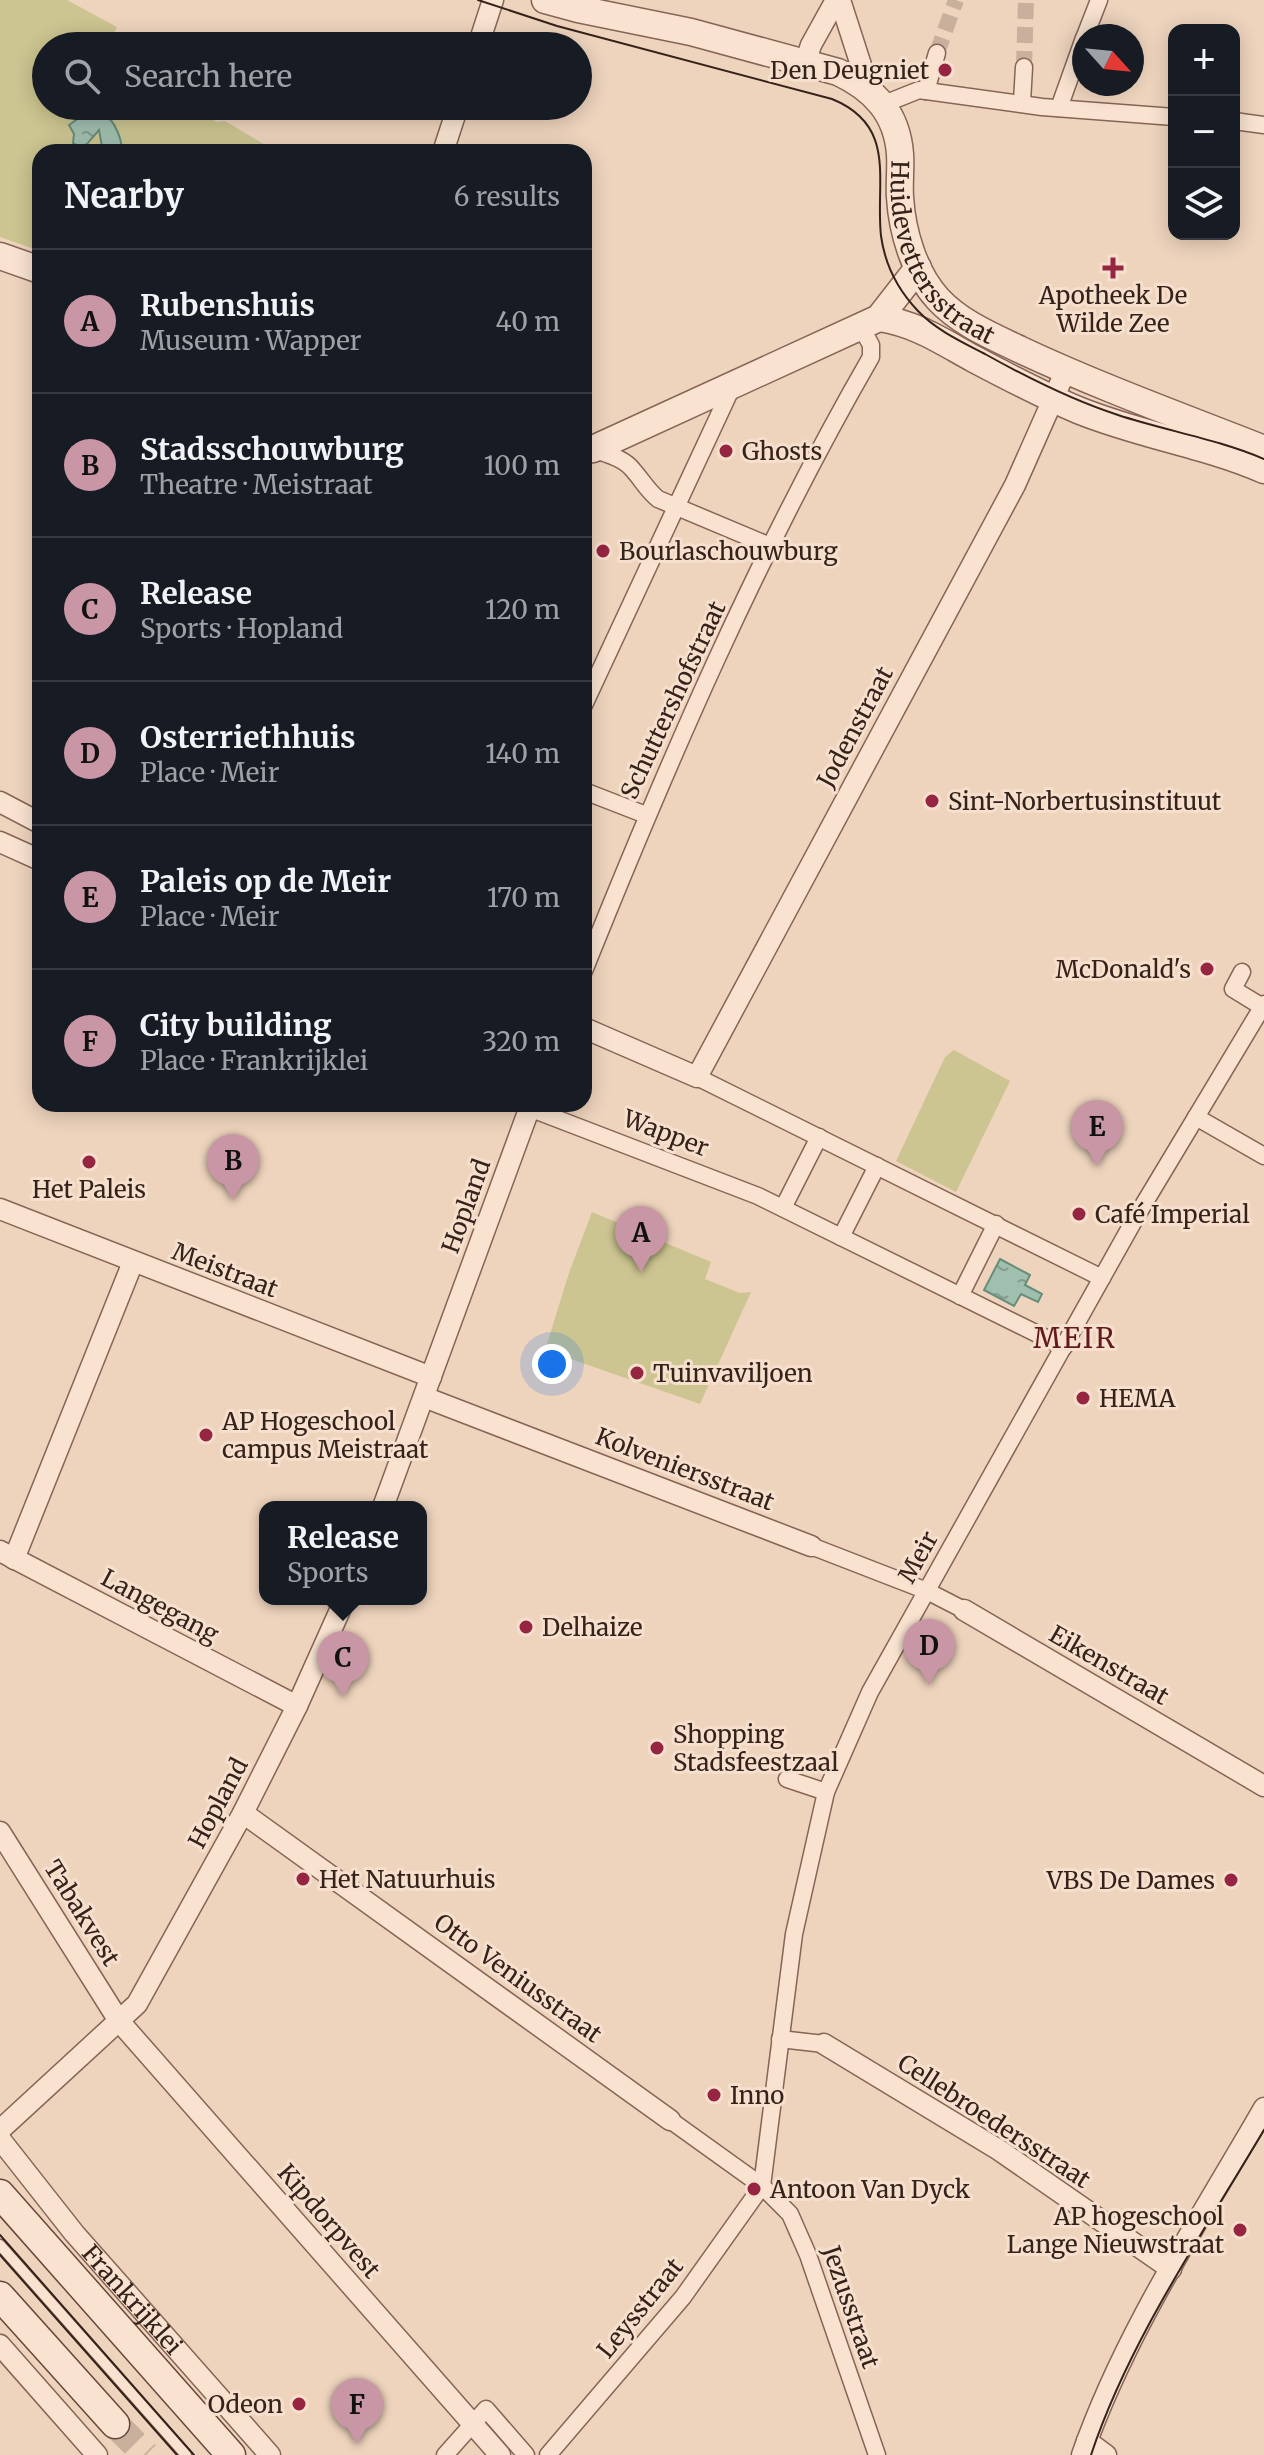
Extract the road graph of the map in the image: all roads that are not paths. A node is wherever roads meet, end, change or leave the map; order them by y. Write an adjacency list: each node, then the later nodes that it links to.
1 (493, 0): 6 (street)
2 (545, 0): 8 (street)
3 (838, 0): 8 (street); 12 (street)
4 (1099, 0): 5 (street)
5 (1089, 24)
6 (483, 32)
7 (937, 53): 11 (street)
8 (805, 63): 12 (street)
9 (1024, 67): 13 (street)
10 (1072, 71): 14 (street)
11 (926, 91): 12 (street); 13 (street)
12 (876, 97): 22 (street, Huidevettersstraat)
13 (1022, 102): 14 (street)
14 (1059, 108): 15 (street)
15 (1168, 117)
16 (453, 120): 19 (street)
17 (1240, 122): 18 (street)
18 (1264, 125)
19 (446, 144)
20 (0, 256): 21 (street)
21 (32, 267)
22 (918, 268): 23 (street); 24 (street, Huidevettersstraat)
23 (880, 322): 25 (street); 26 (street, Huidevettersstraat); 32 (street, Schuttershofstraat)
24 (1066, 370): 26 (street); 28 (street, Huidevettersstraat)
25 (732, 387): 27 (street); 31 (street)
26 (1054, 399): 30 (street, Huidevettersstraat); 44 (street, Jodenstraat)
27 (592, 447)
28 (1264, 449)
29 (592, 450): 31 (street)
30 (1264, 470)
31 (676, 508): 32 (street); 33 (street)
32 (770, 546): 36 (street, Schuttershofstraat)
33 (592, 688)
34 (592, 794): 36 (street)
35 (0, 802): 37 (street)
36 (646, 815): 40 (street, Schuttershofstraat)
37 (32, 819)
38 (0, 842): 39 (street)
39 (32, 856)
40 (592, 951)
41 (1242, 972): 42 (street)
42 (1263, 1006): 47 (street, Meir)
43 (592, 1031): 44 (street)
44 (697, 1077): 48 (street)
45 (528, 1112): 59 (street, Hopland)
46 (545, 1112): 51 (street, Wapper)
47 (1196, 1117): 49 (street); 56 (street, Meir)
48 (819, 1137): 50 (street); 51 (street)
49 (1264, 1156)
50 (877, 1166): 53 (street); 54 (street)
51 (783, 1208): 54 (street, Wapper)
52 (0, 1209): 55 (street, Meistraat)
53 (996, 1224): 56 (street); 57 (street)
54 (841, 1237): 57 (street, Wapper)
55 (133, 1262): 59 (street, Meistraat); 62 (street)
56 (1102, 1278): 58 (street, Meir)
57 (960, 1296): 58 (street, Wapper)
58 (1064, 1347): 63 (street, Meir)
59 (427, 1387): 60 (street, Hopland); 61 (street, Kolveniersstraat)
60 (385, 1501)
61 (811, 1546): 63 (street, Kolveniersstraat)
62 (7, 1555): 66 (street, Langegang)
63 (927, 1591): 65 (street, Eikenstraat); 69 (street, Meir)
64 (342, 1605): 66 (street, Hopland)
65 (964, 1610): 68 (street, Eikenstraat)
66 (297, 1706): 70 (street, Hopland)
67 (787, 1779): 69 (street)
68 (1264, 1786)
69 (826, 1792): 73 (street, Meir)
70 (243, 1813): 72 (street, Hopland); 76 (street, Otto Veniusstraat)
71 (0, 1832): 72 (street, Tabakvest)
72 (119, 2021): 77 (street, Hopland); 86 (street, Kipdorpvest)
73 (780, 2039): 74 (street, Cellebroedersstraat); 79 (street, Meir)
74 (824, 2044): 82 (street, Cellebroedersstraat)
75 (1264, 2108): 82 (street)
76 (670, 2120): 79 (street, Otto Veniusstraat)
77 (0, 2130)
78 (0, 2139): 91 (street, Frankrijklei)
79 (762, 2186): 95 (street, Leysstraat); 96 (street, Jezusstraat)
80 (0, 2194): 90 (main road)
81 (0, 2245): 89 (lane)
82 (1171, 2269): 87 (street)
83 (0, 2296): 85 (main road)
84 (0, 2345): 88 (street)
85 (115, 2424)
86 (472, 2424): 92 (street); 93 (street, Kipdorpvest); 94 (street)
87 (1084, 2448): 97 (street)
88 (97, 2455)
89 (186, 2455)
90 (231, 2455)
91 (270, 2455)
92 (445, 2455)
93 (500, 2455)
94 (526, 2455)
95 (548, 2455)
96 (877, 2455)
97 (1106, 2455)

